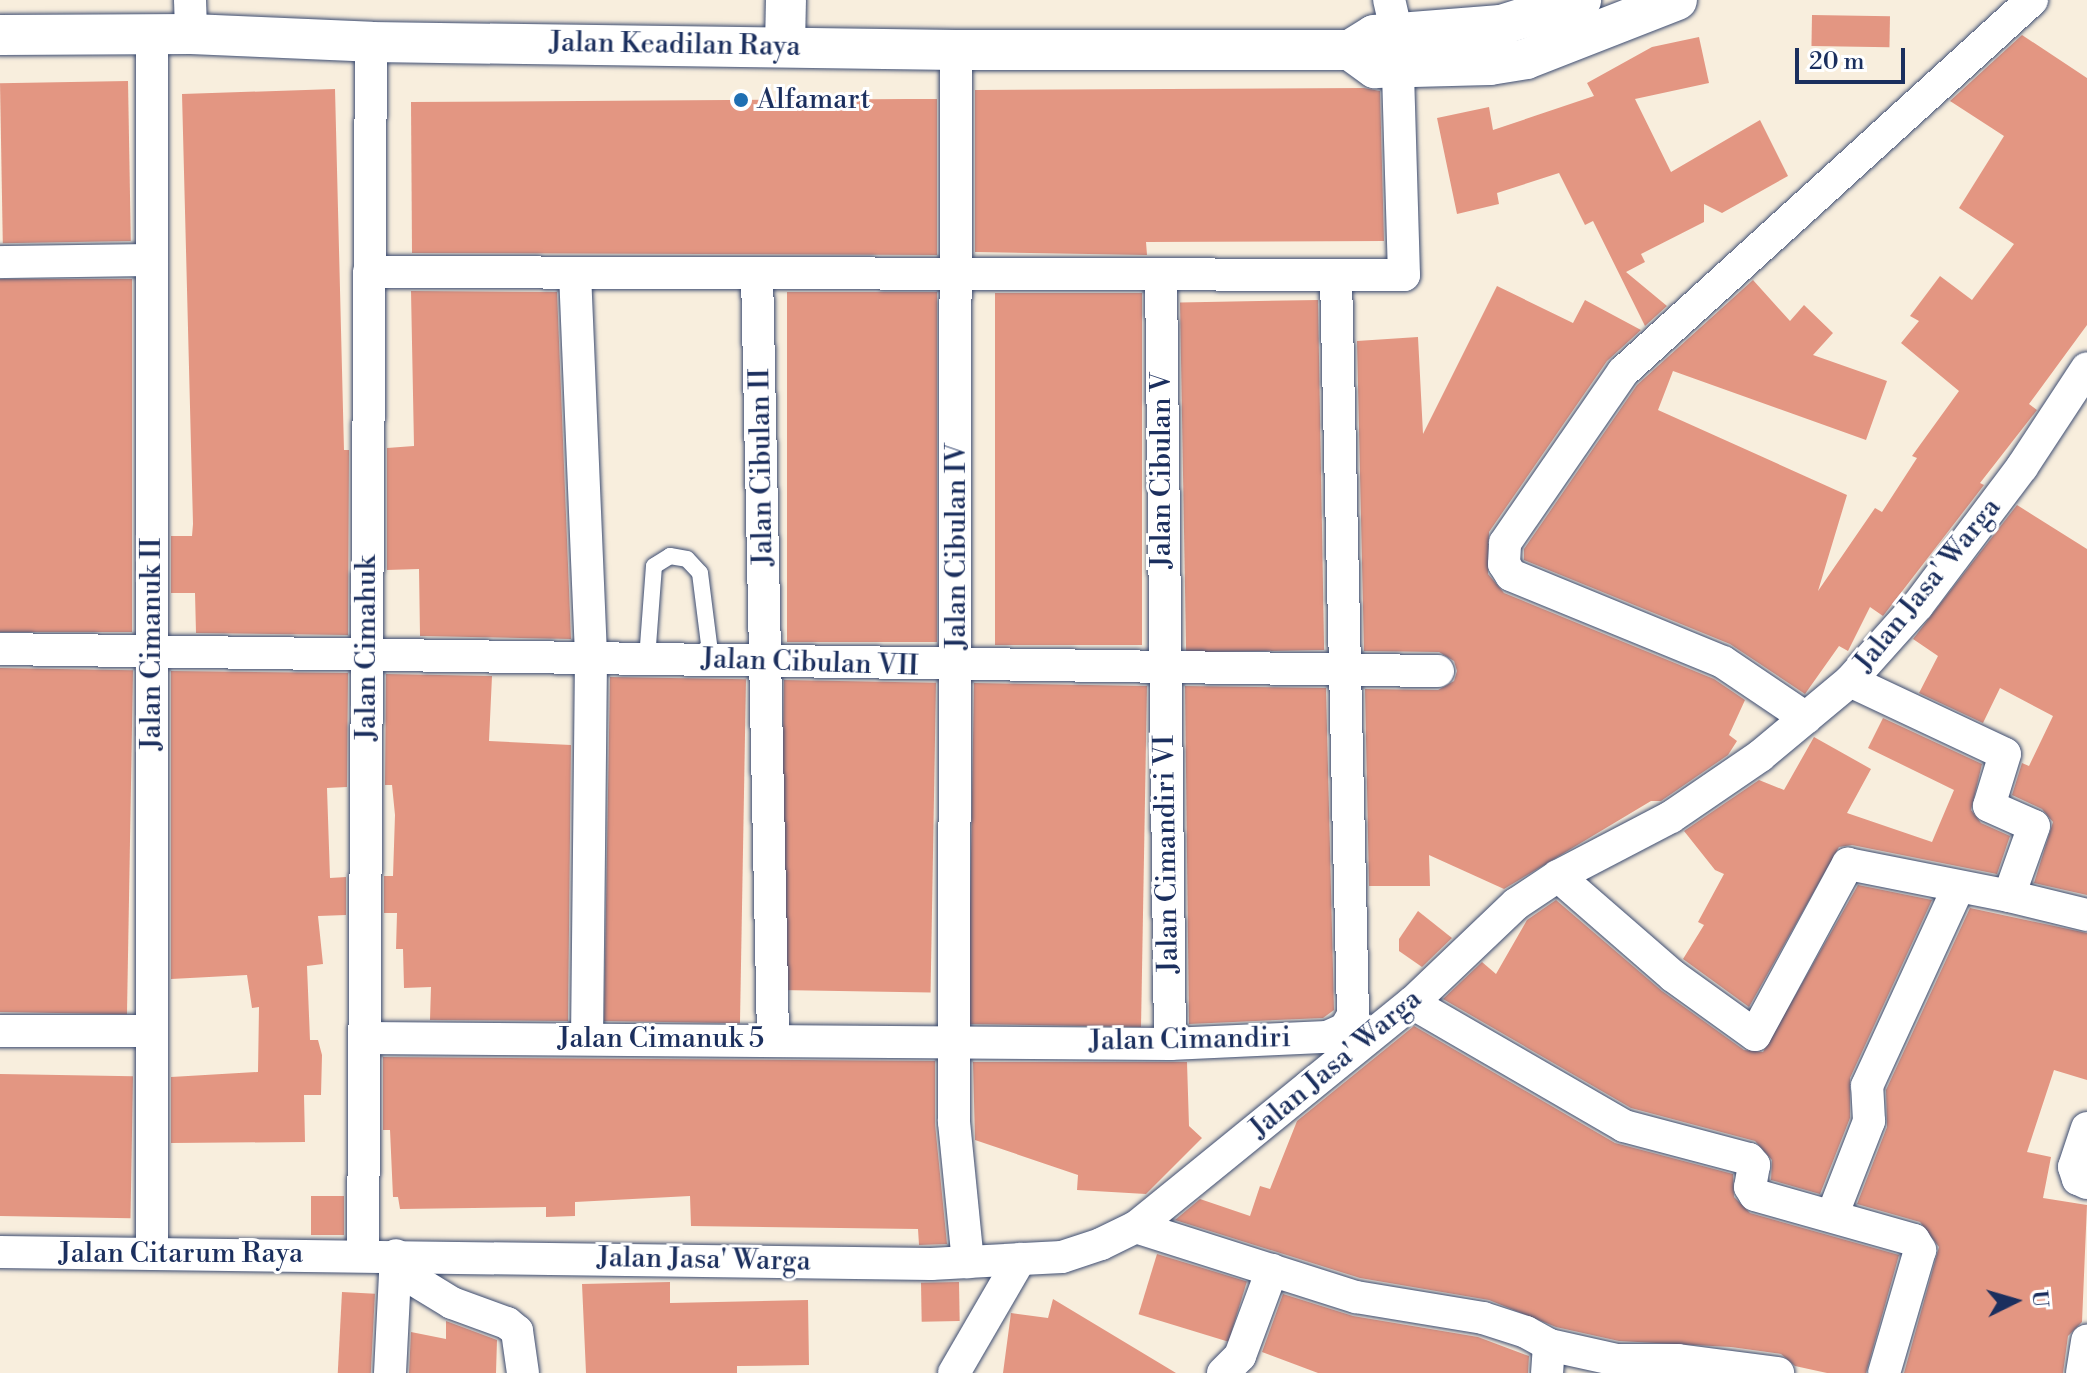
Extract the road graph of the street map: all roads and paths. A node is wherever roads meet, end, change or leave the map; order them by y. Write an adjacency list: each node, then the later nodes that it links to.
1 (786, 0): 9 (street)
2 (1581, 0): 6 (street)
3 (1677, 0): 6 (street)
4 (2032, 0): 32 (street)
5 (178, 23): 7 (street, Jalan Keadilan Raya); 8 (street, Jalan Keadilan Raya); 11 (street, Jalan Cimanuk II)
6 (1394, 34): 10 (street, Jalan Keadilan Raya); 18 (street)
7 (0, 35)
8 (371, 42): 9 (street, Jalan Keadilan Raya); 13 (street, Jalan Cimahuk)
9 (785, 46): 10 (street, Jalan Keadilan Raya)
10 (956, 50): 16 (street, Jalan Cibulan IV)
11 (152, 260): 12 (street); 21 (street, Jalan Cimanuk II)
12 (0, 262)
13 (369, 272): 14 (street); 22 (street, Jalan Cimahuk)
14 (575, 273): 15 (street); 23 (street)
15 (757, 273): 16 (street); 26 (street, Jalan Cibulan II)
16 (957, 274): 17 (street); 28 (street, Jalan Cibulan IV)
17 (1161, 275): 18 (street); 27 (street, Jalan Cibulan V)
18 (1336, 275): 29 (street)
19 (2087, 368): 31 (street, Jalan Jasa' Warga)
20 (0, 649): 21 (street)
21 (152, 651): 22 (street); 39 (street, Jalan Cimanuk II)
22 (367, 657): 23 (street, Jalan Cibulan VII); 40 (street, Jalan Cimahuk)
23 (591, 658): 24 (street, Jalan Cibulan VII); 41 (street)
24 (647, 659): 25 (street, Jalan Cibulan VII); 25 (lane)
25 (711, 660): 26 (street, Jalan Cibulan VII)
26 (766, 661): 28 (street, Jalan Cibulan VII); 42 (street, Jalan Cibulan II)
27 (1163, 664): 28 (street, Jalan Cibulan VII); 29 (street, Jalan Cibulan VII); 44 (street, Jalan Cimandiri VI)
28 (957, 667): 43 (street, Jalan Cibulan IV)
29 (1349, 667): 30 (street, Jalan Cibulan VII); 44 (street, Jalan Cimandiri)
30 (1438, 671)
31 (1850, 681): 32 (street, Jalan Jasa' Warga); 35 (street)
32 (1806, 718): 33 (street, Jalan Jasa' Warga)
33 (1558, 876): 34 (street); 37 (street, Jalan Jasa' Warga)
34 (1958, 888): 35 (street); 47 (street)
35 (2009, 896): 36 (street)
36 (2087, 915)
37 (1412, 1003): 47 (street); 48 (street, Jalan Jasa' Warga)
38 (0, 1031): 39 (street)
39 (152, 1031): 51 (street, Jalan Cimanuk II)
40 (364, 1038): 41 (street, Jalan Cimanuk 5); 50 (street, Jalan Cimahuk)
41 (587, 1039): 42 (street, Jalan Cimanuk 5)
42 (773, 1040): 43 (street, Jalan Cimanuk 5)
43 (957, 1041): 44 (street, Jalan Cimandiri); 54 (street, Jalan Cibulan IV)
44 (1170, 1044)
45 (2087, 1128): 46 (street)
46 (2087, 1183)
47 (1832, 1216): 63 (street)
48 (1136, 1227): 52 (street, Jalan Jasa' Warga); 55 (street)
49 (0, 1252): 51 (street, Jalan Citarum Raya)
50 (363, 1253): 51 (street, Jalan Citarum Raya); 53 (street, Jalan Jasa' Warga)
51 (152, 1254)
52 (1020, 1259): 54 (street, Jalan Jasa' Warga); 60 (street)
53 (397, 1262): 54 (street, Jalan Jasa' Warga); 58 (street); 59 (street)
54 (968, 1262)
55 (1272, 1270): 57 (street); 61 (street)
56 (2087, 1340): 64 (street)
57 (1548, 1359): 62 (street)
58 (390, 1373)
59 (523, 1373)
60 (954, 1373)
61 (1223, 1373)
62 (1778, 1373)
63 (1884, 1373)
64 (2082, 1373)

